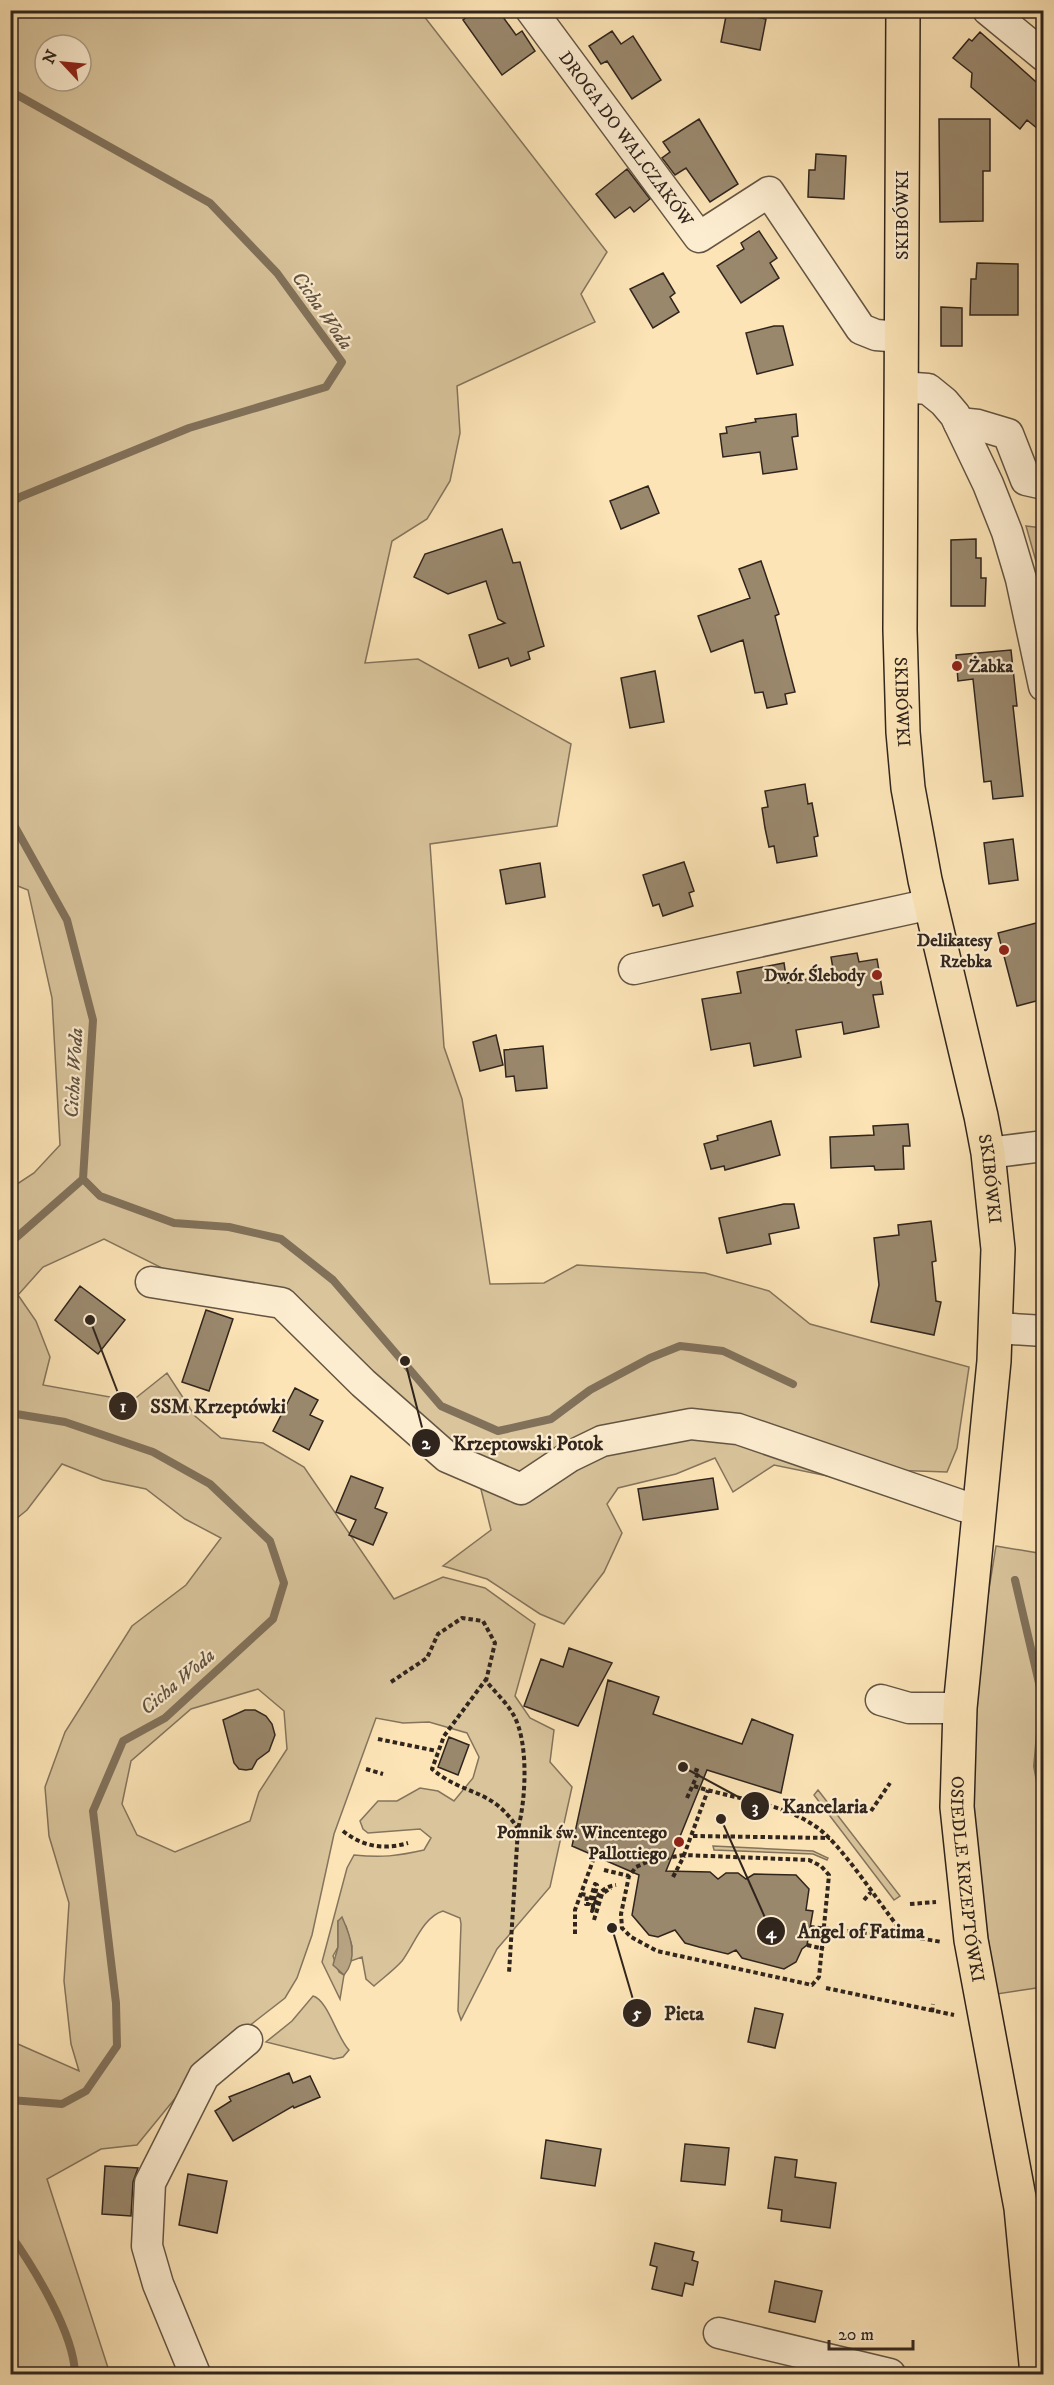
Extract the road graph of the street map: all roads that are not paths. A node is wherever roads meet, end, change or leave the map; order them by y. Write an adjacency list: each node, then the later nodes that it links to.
1 (531, 10): 5 (street, DROGA DO WALCZAKÓW)
2 (903, 10): 5 (main road, SKIBÓWKI)
3 (988, 10): 4 (street)
4 (1044, 56)
5 (901, 337): 6 (main road, SKIBÓWKI)
6 (901, 387): 7 (street); 10 (main road, SKIBÓWKI)
7 (959, 423): 8 (street); 9 (street)
8 (1044, 484)
9 (1044, 686)
10 (931, 904): 11 (street); 13 (main road, SKIBÓWKI)
11 (634, 969)
12 (1044, 1146): 13 (street)
13 (988, 1153): 15 (main road, SKIBÓWKI)
14 (151, 1282): 18 (street)
15 (996, 1328): 16 (street); 17 (main road, SKIBÓWKI)
16 (1044, 1330)
17 (992, 1381): 18 (main road, OSIEDLE KRZEPTÓWKI)
18 (980, 1508): 20 (main road, OSIEDLE KRZEPTÓWKI)
19 (881, 1700): 20 (street)
20 (960, 1708): 25 (main road, OSIEDLE KRZEPTÓWKI)
21 (247, 2040): 23 (street)
22 (719, 2333): 24 (street)
23 (195, 2374)
24 (890, 2374)
25 (1037, 2374)

